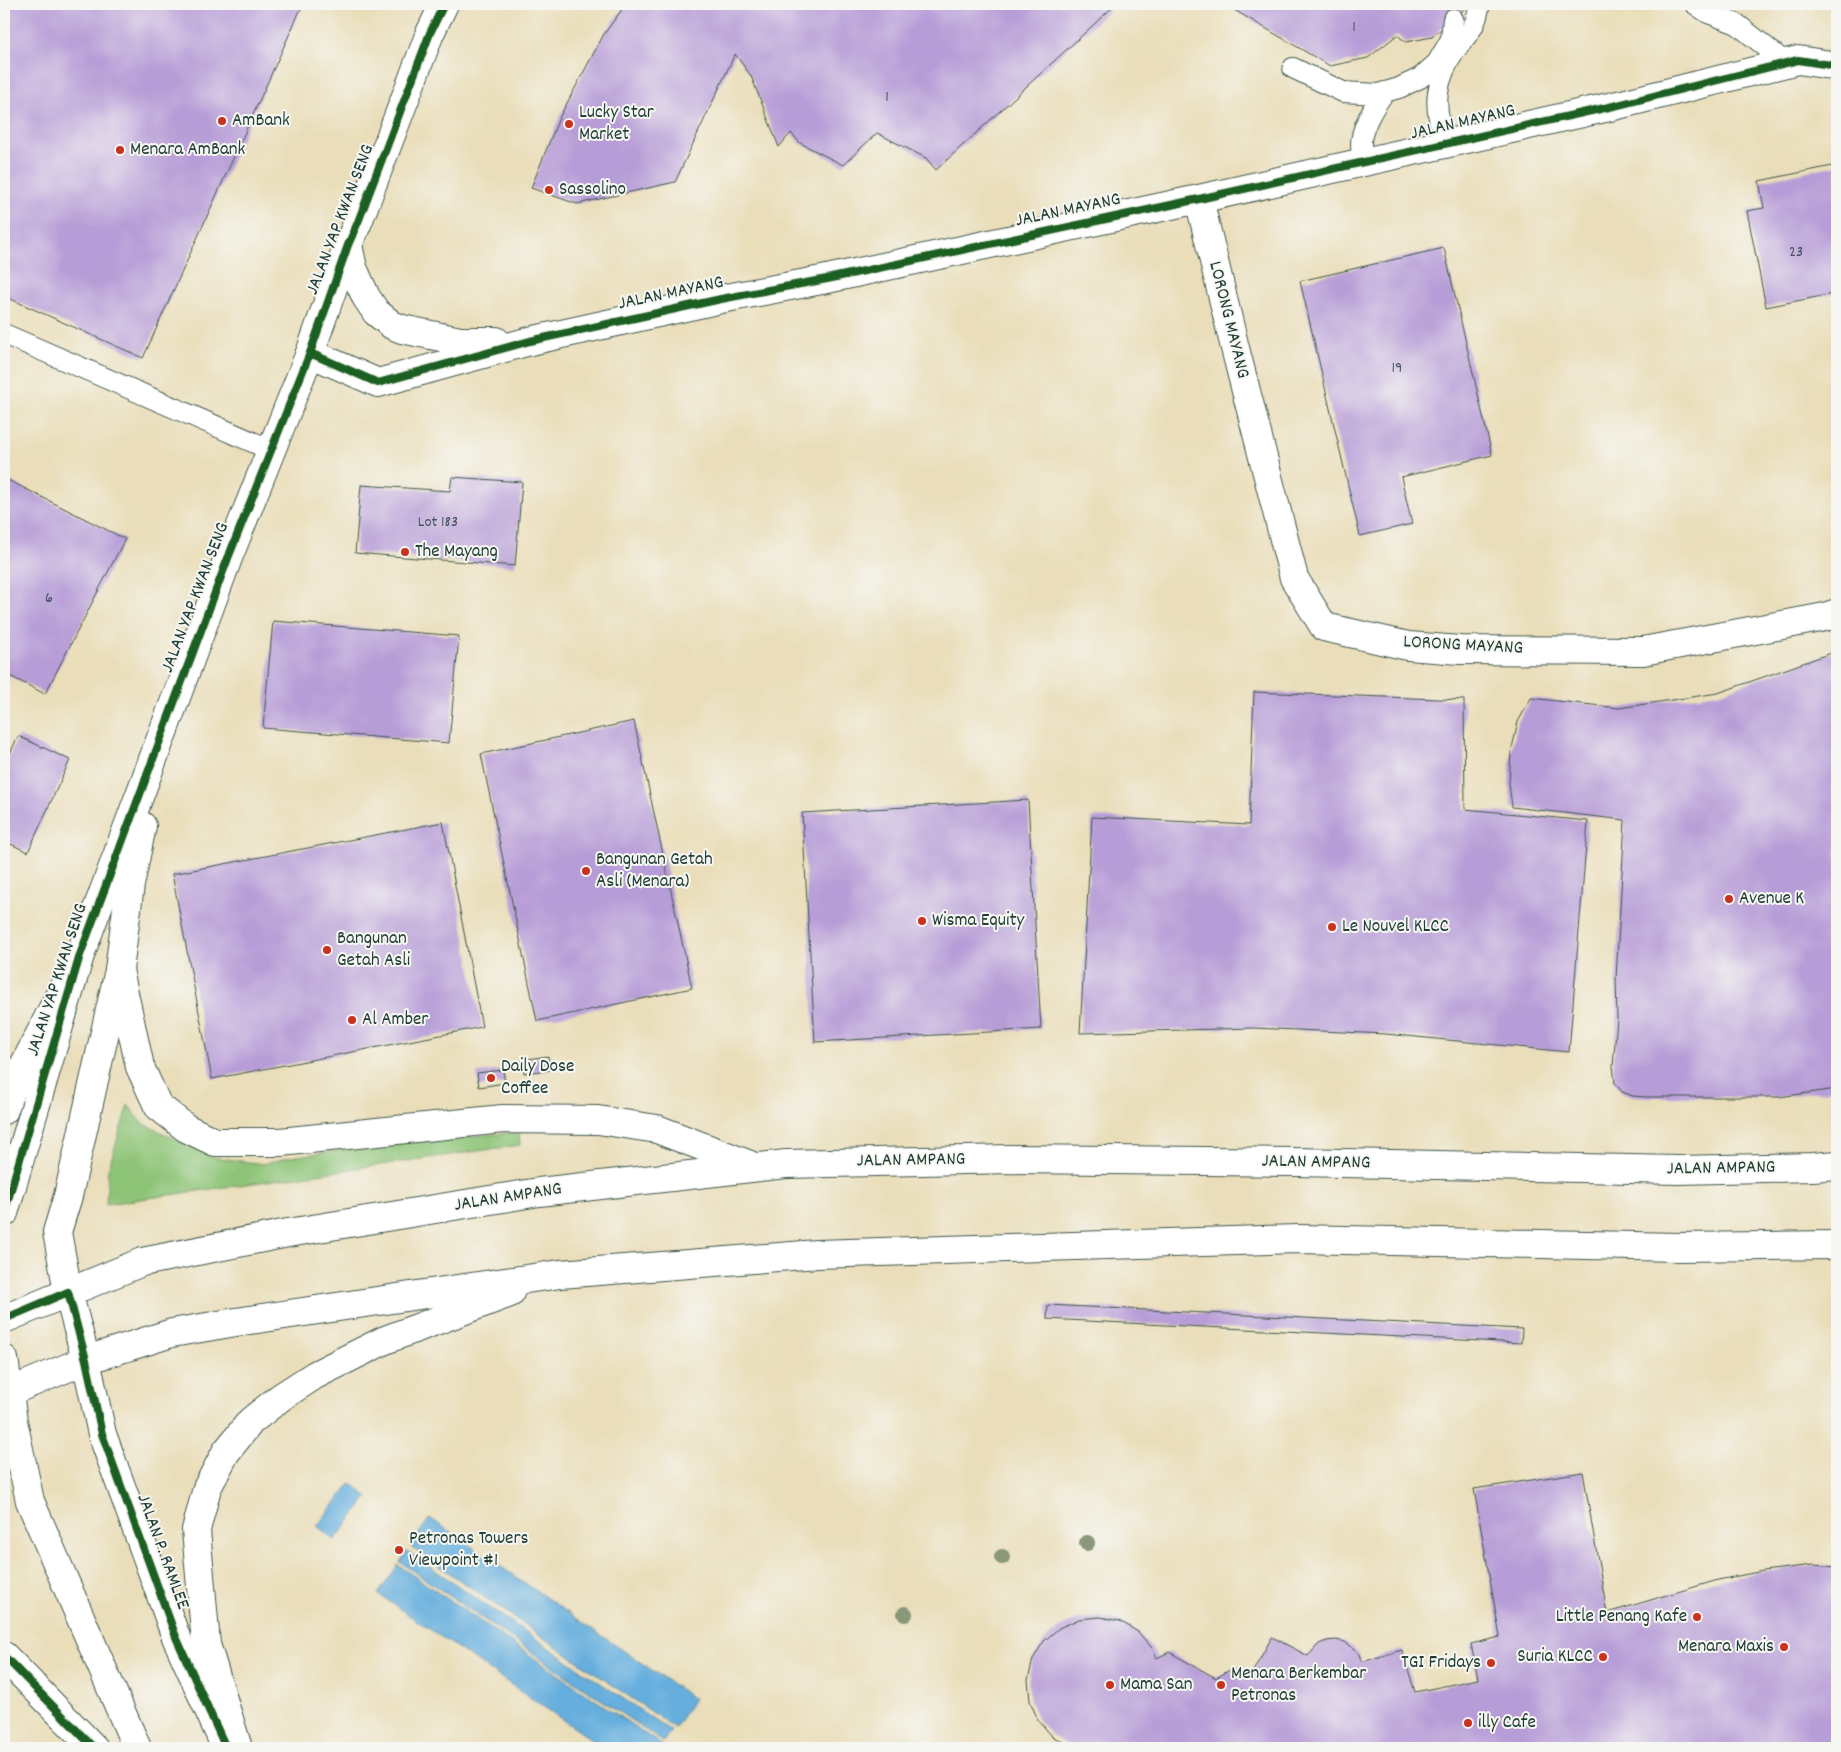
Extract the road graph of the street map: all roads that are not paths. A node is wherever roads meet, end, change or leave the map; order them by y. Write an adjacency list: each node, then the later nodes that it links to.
1 (444, 4): 15 (street, JALAN YAP KWAN SENG)
2 (1480, 4): 10 (lane)
3 (1696, 4): 6 (lane)
4 (1453, 19): 9 (lane)
5 (1837, 52): 6 (lane)
6 (1792, 62): 7 (street, JALAN MAYANG); 12 (street, JALAN MAYANG)
7 (1837, 66)
8 (1293, 68): 11 (lane)
9 (1420, 78): 10 (lane); 11 (lane)
10 (1440, 81): 12 (lane)
11 (1385, 92): 13 (lane)
12 (1447, 143): 13 (street, JALAN MAYANG)
13 (1366, 161): 14 (street, JALAN MAYANG)
14 (1199, 199): 17 (street, JALAN MAYANG); 20 (street, LORONG MAYANG)
15 (348, 244): 17 (street, JALAN MAYANG); 18 (street, JALAN YAP KWAN SENG)
16 (4, 334): 19 (lane)
17 (530, 341): 18 (street, JALAN MAYANG)
18 (310, 353): 19 (street, JALAN YAP KWAN SENG)
19 (271, 450): 21 (street, JALAN YAP KWAN SENG)
20 (1837, 613)
21 (159, 744): 22 (street, JALAN YAP KWAN SENG); 23 (street, JALAN YAP KWAN SENG)
22 (80, 955): 24 (street); 27 (street, JALAN YAP KWAN SENG)
23 (119, 970): 26 (street); 30 (street, JALAN YAP KWAN SENG)
24 (4, 1110)
25 (1837, 1165): 26 (street, JALAN AMPANG)
26 (754, 1167): 30 (street, JALAN AMPANG)
27 (4, 1213)
28 (1837, 1245): 29 (street)
29 (560, 1274): 33 (street); 39 (street)
30 (68, 1292): 31 (street, JALAN AMPANG); 33 (street, JALAN P. RAMLEE)
31 (4, 1319)
32 (4, 1359): 34 (street)
33 (86, 1360): 34 (street); 38 (street, JALAN P. RAMLEE)
34 (6, 1393): 37 (street)
35 (4, 1656): 36 (street)
36 (94, 1748)
37 (137, 1748)
38 (226, 1748)
39 (238, 1748)

